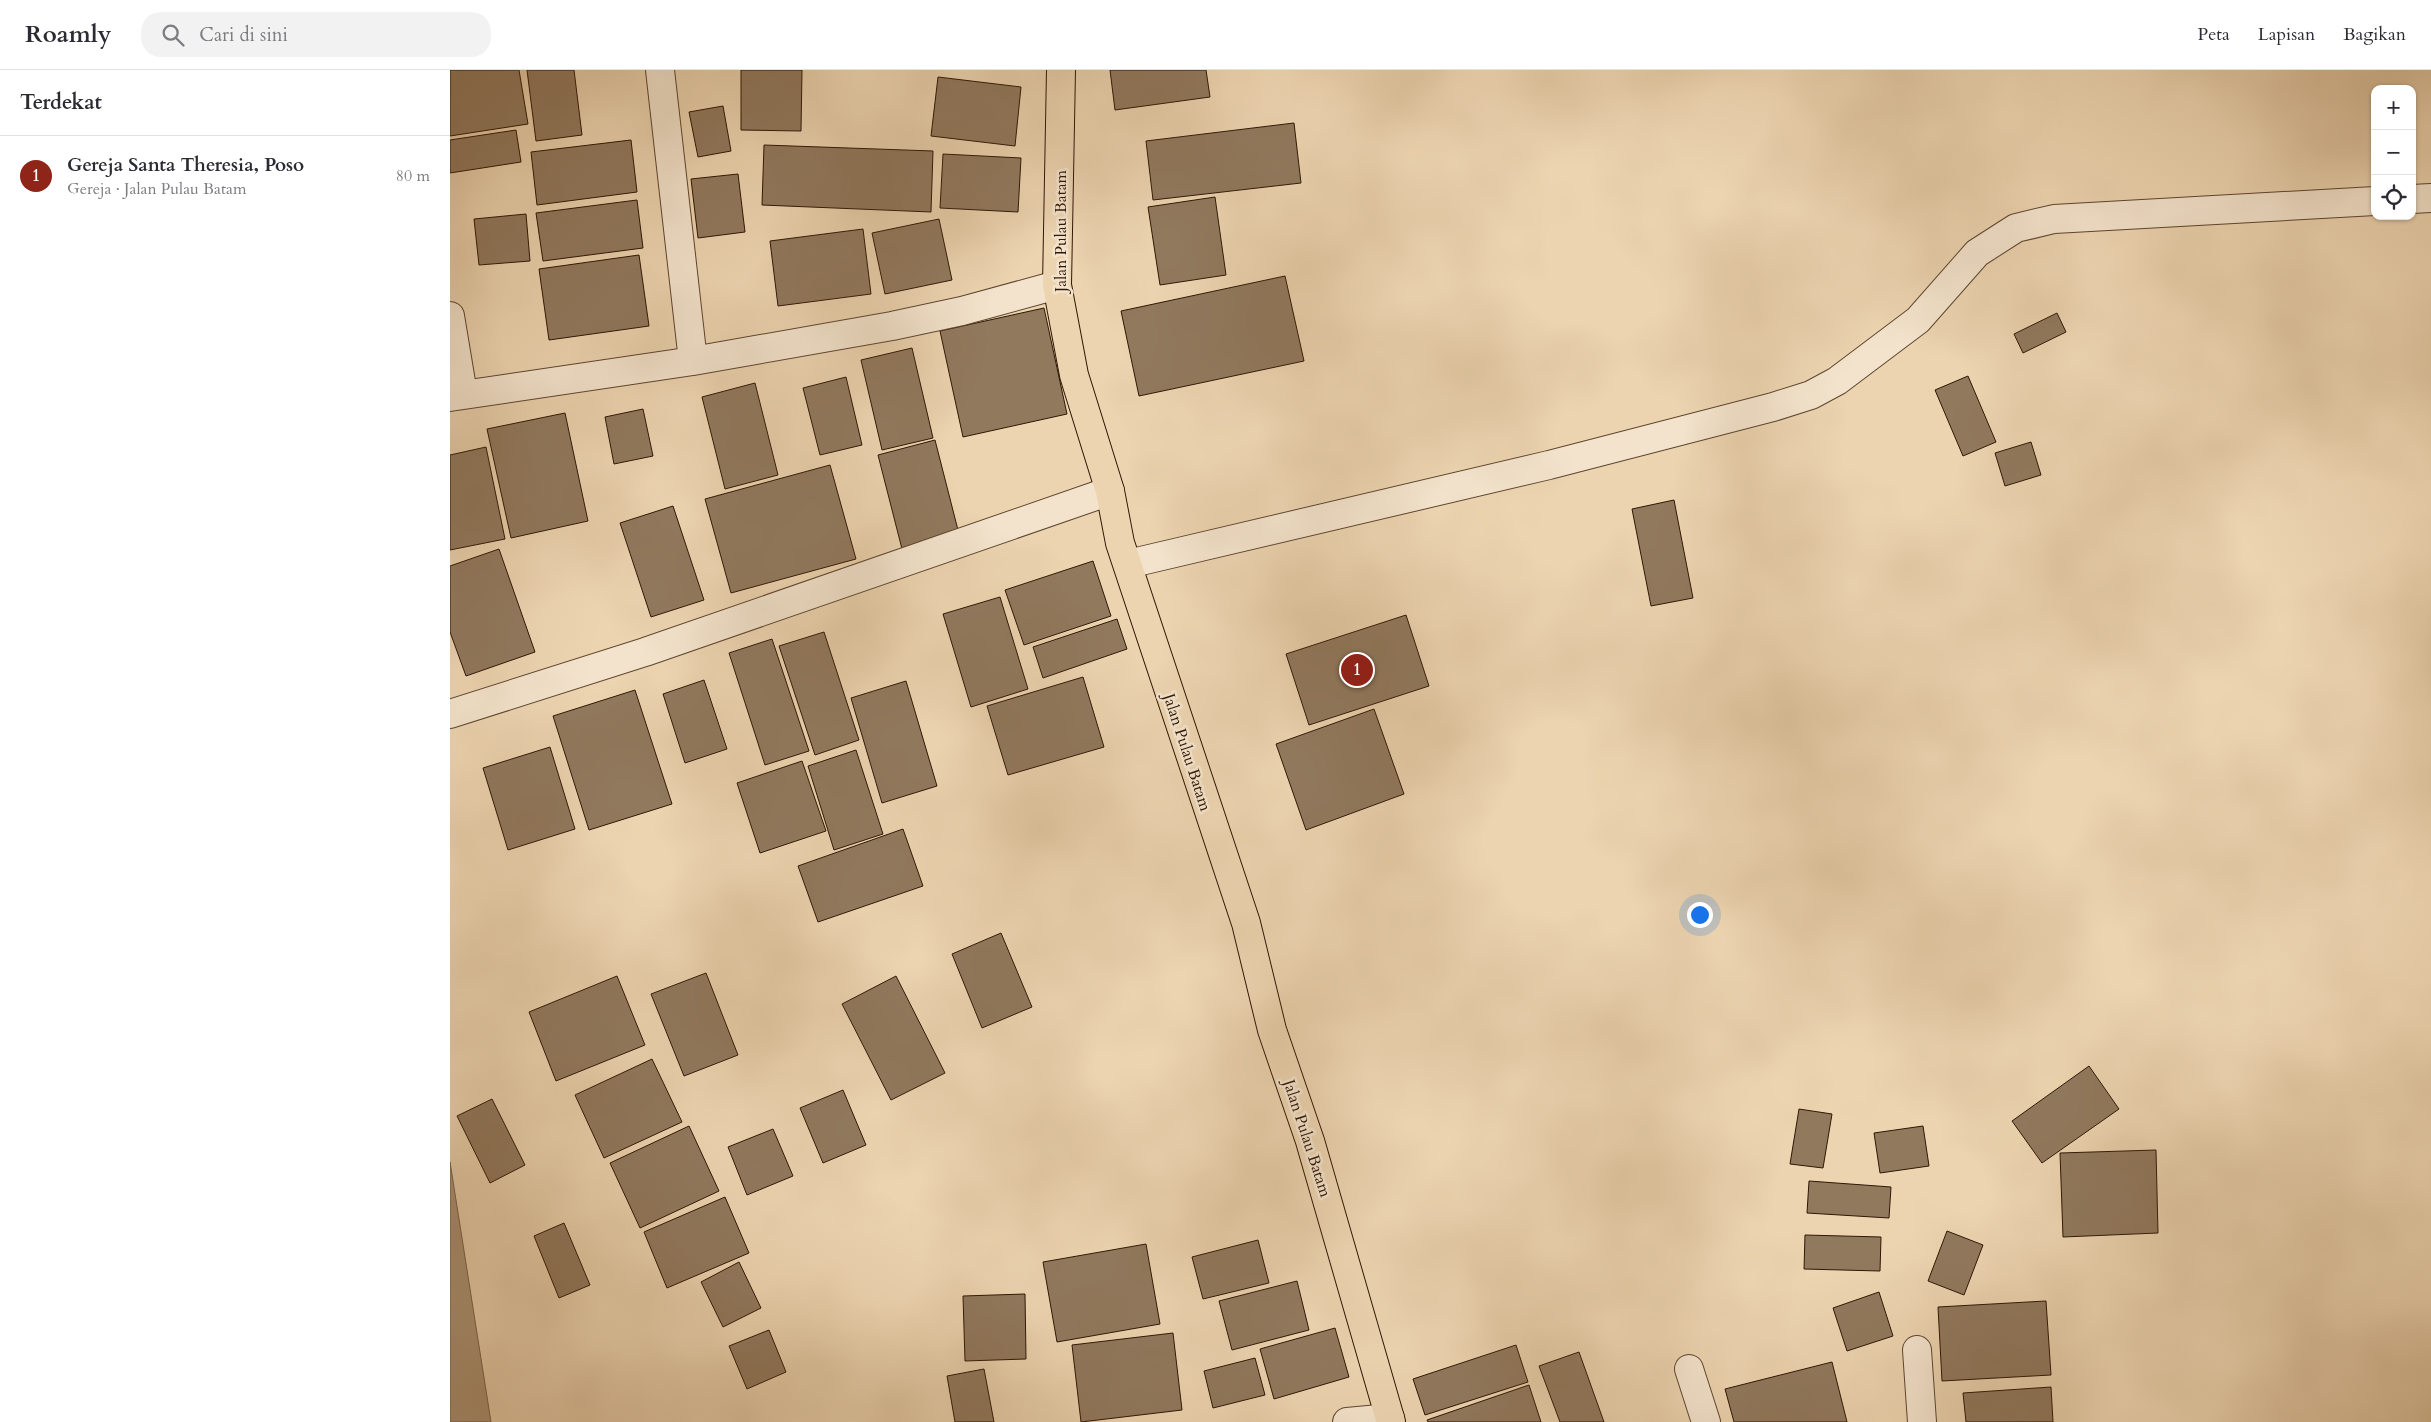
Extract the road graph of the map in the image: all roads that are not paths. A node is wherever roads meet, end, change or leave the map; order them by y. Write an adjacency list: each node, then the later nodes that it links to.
1 (660, 70): 8 (street)
2 (1061, 70): 6 (highway, Jalan Pulau Batam)
3 (2431, 198): 4 (street)
4 (2416, 199)
5 (2371, 201): 11 (street)
6 (1057, 285): 8 (street); 10 (highway, Jalan Pulau Batam)
7 (450, 316): 9 (street)
8 (693, 361): 9 (street)
9 (457, 395)
10 (1110, 491): 11 (highway, Jalan Pulau Batam); 12 (street)
11 (1128, 564): 15 (highway, Jalan Pulau Batam)
12 (450, 714)
13 (1917, 1350): 18 (street)
14 (1689, 1369): 17 (street)
15 (1390, 1420): 16 (street)
16 (1347, 1422)
17 (1706, 1422)
18 (1922, 1422)

